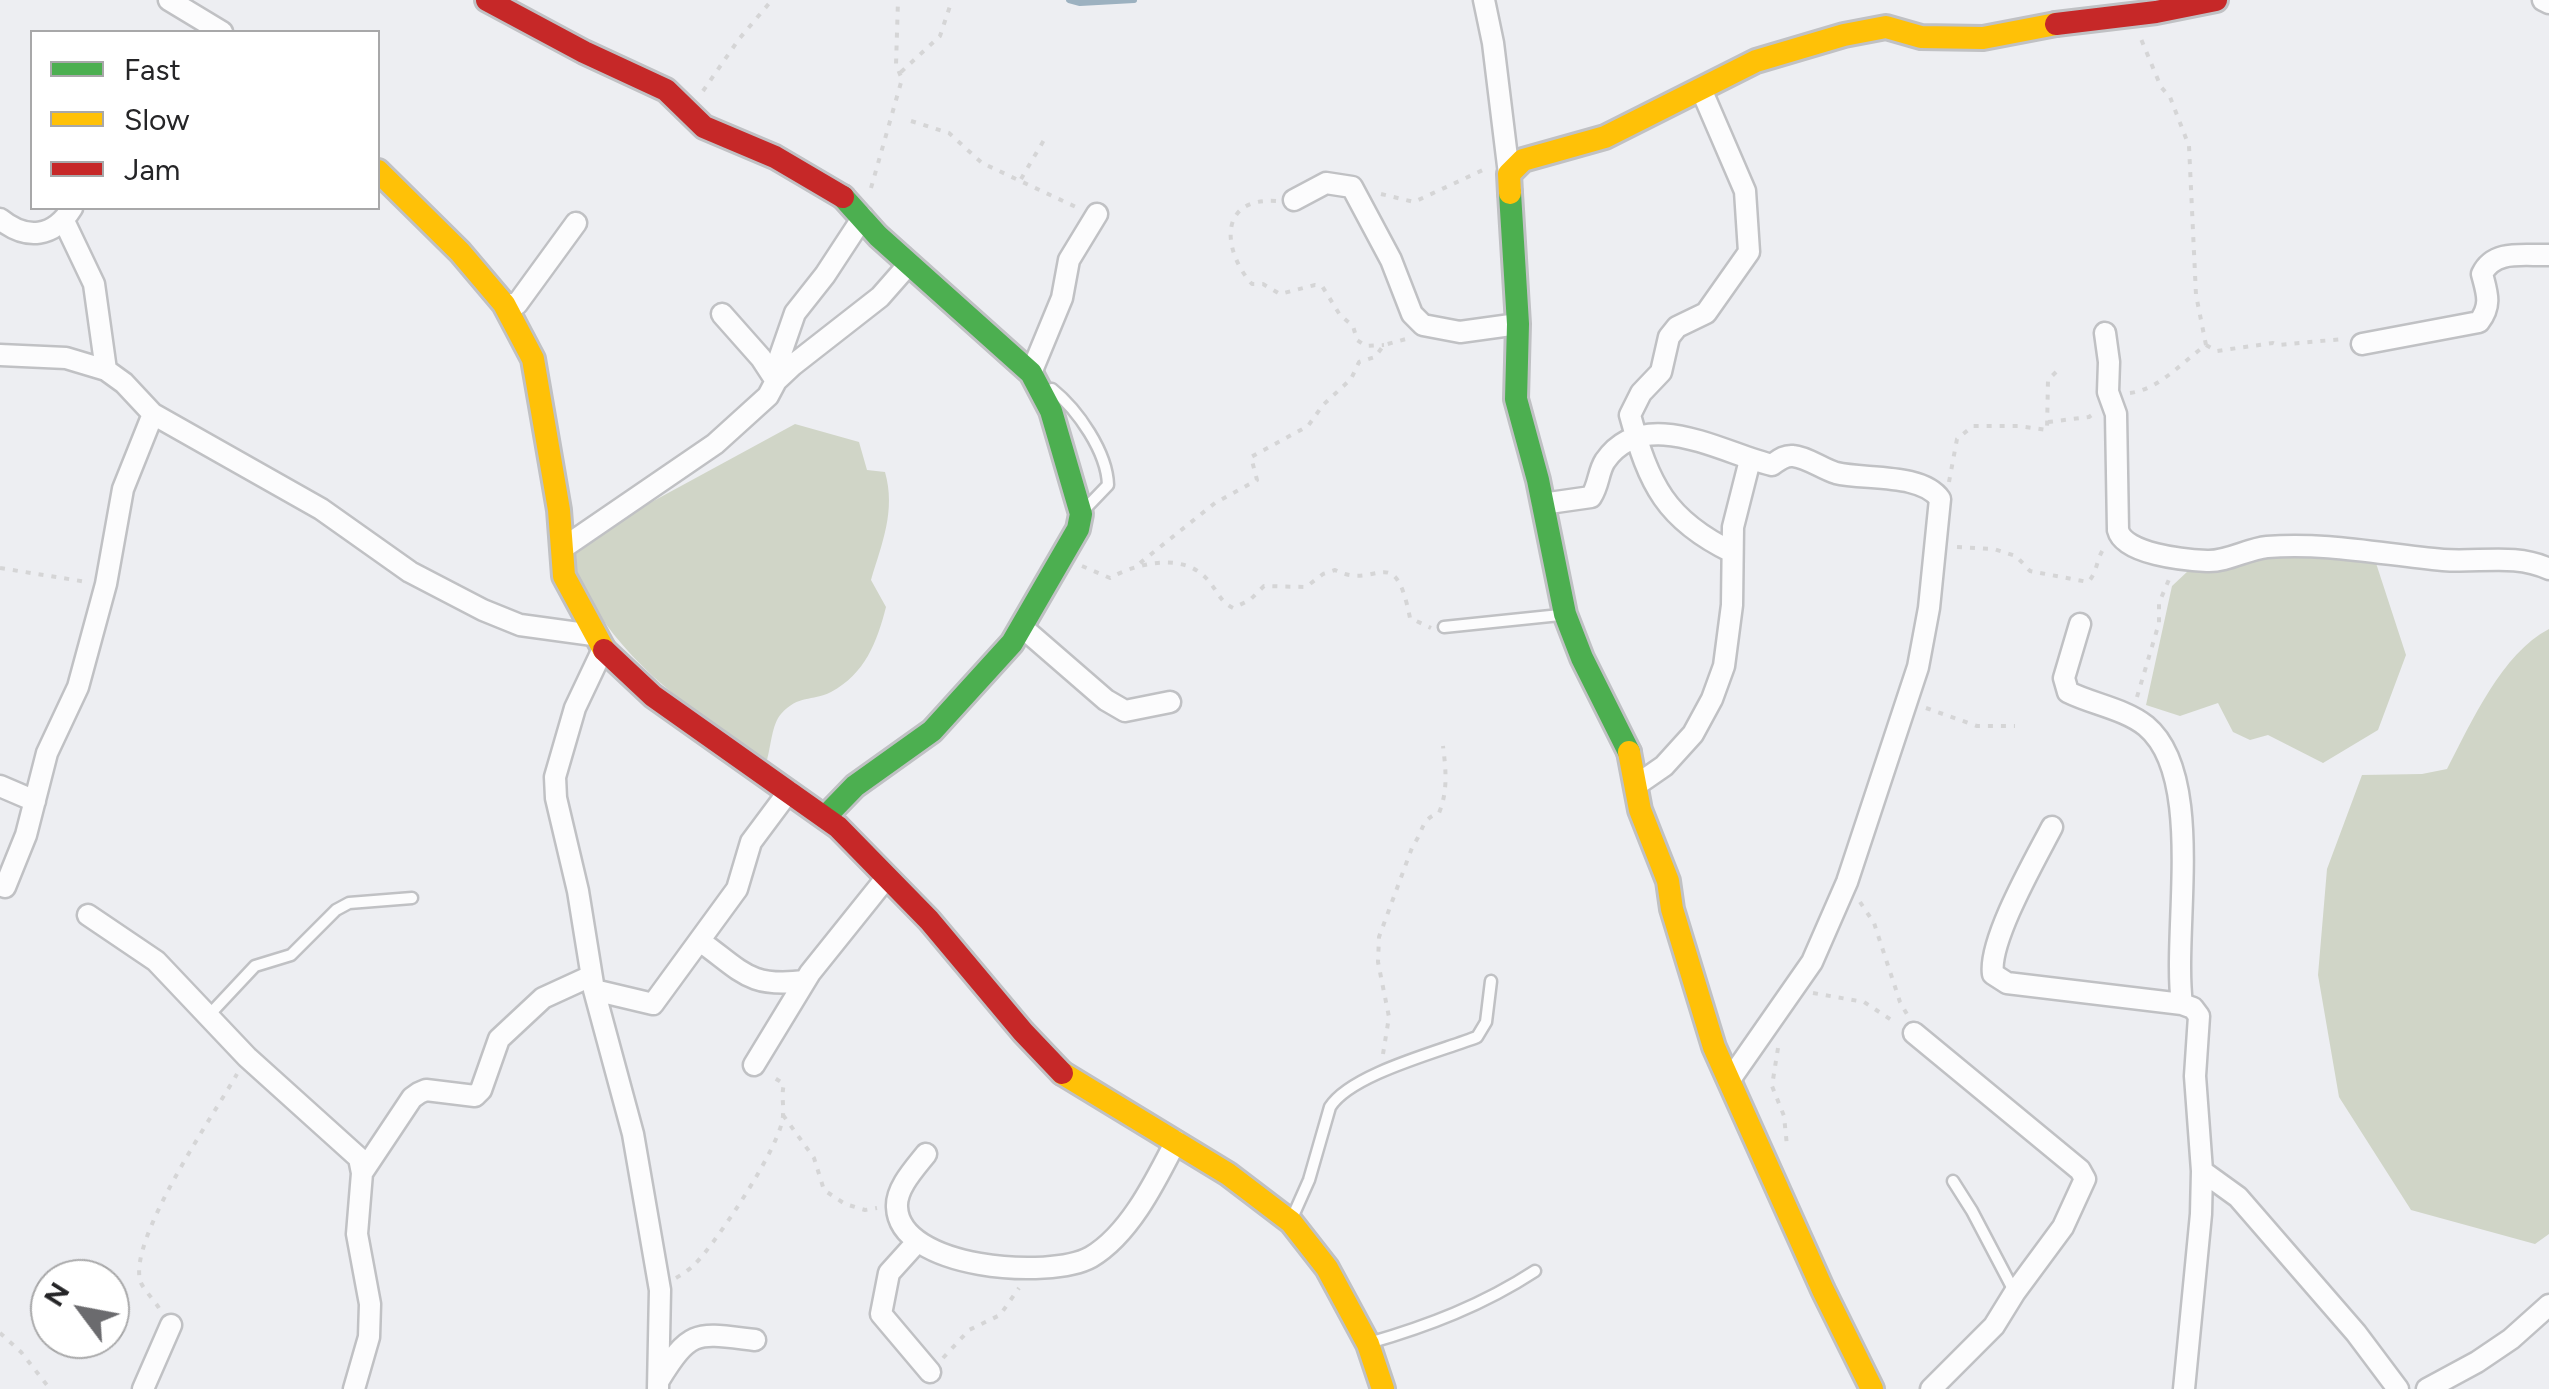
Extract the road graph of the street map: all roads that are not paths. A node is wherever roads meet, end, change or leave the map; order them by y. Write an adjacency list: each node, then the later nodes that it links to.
1 (169, 0): 5 (street)
2 (487, 0): 14 (street)
3 (1484, 0): 9 (street)
4 (2216, 0): 8 (street)
5 (194, 14): 6 (street); 7 (street)
6 (182, 30)
7 (219, 30)
8 (1701, 89): 9 (street); 29 (street)
9 (1502, 170): 21 (street)
10 (380, 173): 19 (street)
11 (1294, 200): 21 (street)
12 (68, 214): 15 (street); 25 (street)
13 (1097, 214): 26 (street)
14 (863, 217): 18 (street); 27 (street)
15 (0, 218)
16 (576, 223): 19 (street)
17 (2549, 255): 23 (street)
18 (909, 264): 26 (street); 27 (street)
19 (504, 304): 33 (street)
20 (722, 314): 27 (street)
21 (1518, 324): 31 (street)
22 (2105, 334): 35 (street)
23 (2362, 344)
24 (0, 355): 25 (street)
25 (106, 370): 28 (street)
26 (1030, 373): 32 (street); 32 (lane)
27 (776, 381): 33 (street)
28 (153, 414): 40 (street); 45 (street)
29 (1636, 439): 30 (street); 31 (street); 34 (street)
30 (1750, 460): 34 (street); 60 (street)
31 (1542, 504): 36 (street)
32 (1081, 514): 39 (street)
33 (563, 548): 40 (street)
34 (1732, 552): 42 (street)
35 (2549, 569)
36 (1566, 614): 38 (lane); 42 (street)
37 (2080, 624): 56 (street)
38 (1444, 627)
39 (1023, 628): 41 (street); 46 (street)
40 (598, 642): 44 (street); 55 (street)
41 (1170, 702)
42 (1638, 784): 60 (street)
43 (0, 786): 45 (street)
44 (789, 791): 46 (street); 52 (street)
45 (34, 801): 49 (street)
46 (825, 816): 48 (street)
47 (2052, 827): 56 (street)
48 (888, 877): 53 (street); 61 (street)
49 (5, 887)
50 (412, 898): 57 (lane)
51 (88, 915): 57 (street)
52 (700, 942): 53 (street); 55 (street)
53 (805, 981): 59 (street)
54 (1492, 981): 66 (lane)
55 (592, 983): 64 (street); 75 (street)
56 (2182, 1004): 63 (street)
57 (210, 1014): 64 (street)
58 (1914, 1033): 69 (street)
59 (754, 1065)
60 (1729, 1082): 79 (street)
61 (1176, 1141): 66 (street); 67 (street)
62 (926, 1154): 67 (street)
63 (2202, 1172): 81 (street); 82 (street)
64 (362, 1173): 77 (street)
65 (1953, 1181): 69 (lane)
66 (1290, 1222): 73 (street)
67 (917, 1242): 74 (street)
68 (1535, 1271): 73 (lane)
69 (2015, 1292): 80 (street)
70 (2549, 1305): 83 (street)
71 (171, 1324): 76 (street)
72 (755, 1340): 75 (street)
73 (1368, 1344): 78 (street)
74 (930, 1372)
75 (658, 1386)
76 (143, 1389)
77 (354, 1389)
78 (1383, 1389)
79 (1872, 1389)
80 (1931, 1389)
81 (2184, 1389)
82 (2398, 1389)
83 (2427, 1389)

